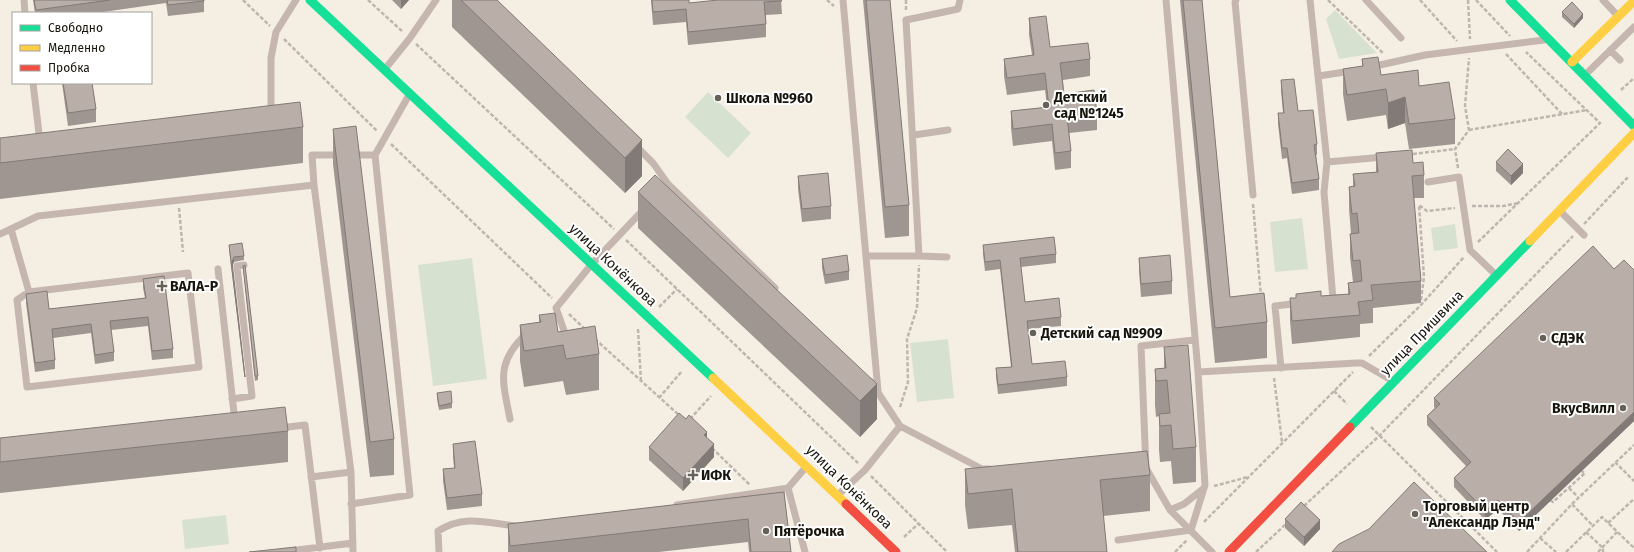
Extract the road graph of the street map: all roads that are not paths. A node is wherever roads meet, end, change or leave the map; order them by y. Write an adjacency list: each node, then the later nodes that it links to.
1 (24, 0): 14 (lane)
2 (296, 0): 27 (lane)
3 (310, 0): 22 (street, улица Конёнкова)
4 (436, 0): 22 (lane)
5 (843, 0): 45 (lane)
6 (960, 0): 31 (lane)
7 (1166, 0): 55 (lane)
8 (1236, 0): 39 (lane)
9 (1310, 0): 24 (lane)
10 (1366, 0): 17 (lane)
11 (1510, 0): 18 (street)
12 (1603, 0): 15 (lane)
13 (1634, 1): 15 (street)
14 (25, 12)
15 (1618, 16): 21 (street)
16 (1634, 27): 19 (lane)
17 (1401, 38)
18 (1548, 39): 21 (street); 24 (lane)
19 (1610, 50): 20 (lane); 23 (lane)
20 (1620, 60)
21 (1572, 62): 23 (street)
22 (384, 70): 26 (street, улица Конёнкова)
23 (1584, 75): 28 (street)
24 (1319, 76): 36 (lane)
25 (33, 84): 33 (lane)
26 (410, 93): 34 (lane); 49 (street, улица Конёнкова)
27 (271, 108)
28 (1634, 126)
29 (948, 130): 31 (lane)
30 (1634, 133): 41 (street, улица Пришвина)
31 (914, 135): 46 (lane)
32 (631, 141): 53 (lane)
33 (41, 151)
34 (375, 154): 38 (lane); 74 (lane)
35 (1389, 156): 36 (lane)
36 (1327, 162): 57 (lane)
37 (1428, 182): 51 (lane)
38 (314, 185): 42 (lane); 69 (lane)
39 (1253, 195)
40 (652, 201): 49 (lane)
41 (1560, 211): 43 (lane); 51 (street, улица Пришвина)
42 (11, 229): 44 (lane); 52 (lane)
43 (1581, 232)
44 (0, 234)
45 (867, 256): 46 (lane); 61 (lane)
46 (920, 256): 47 (lane)
47 (947, 257)
48 (244, 265): 62 (lane)
49 (591, 265): 56 (lane); 67 (street, улица Конёнкова)
50 (218, 269): 62 (lane)
51 (1496, 275): 60 (street, улица Пришвина)
52 (29, 292): 52 (lane)
53 (780, 293)
54 (534, 328): 63 (lane)
55 (1194, 340): 58 (lane); 76 (lane)
56 (569, 343)
57 (1281, 368): 58 (lane); 60 (lane)
58 (1198, 372): 71 (lane)
59 (864, 375): 61 (lane)
60 (1395, 382): 88 (street, улица Пришвина)
61 (878, 392): 64 (lane)
62 (232, 399): 66 (lane)
63 (510, 419)
64 (900, 426): 68 (lane); 73 (lane)
65 (270, 429): 70 (lane)
66 (236, 432)
67 (807, 466): 72 (lane); 73 (street, улица Конёнкова)
68 (996, 469)
69 (351, 472): 70 (lane); 74 (lane)
70 (311, 477): 81 (lane)
71 (1204, 487): 76 (lane); 78 (lane)
72 (788, 488): 75 (lane); 85 (lane)
73 (838, 496): 86 (street, улица Конёнкова)
74 (351, 504): 80 (lane)
75 (672, 505)
76 (1170, 510): 78 (lane)
77 (524, 527): 84 (lane)
78 (1192, 532): 79 (lane); 87 (lane)
79 (1118, 540)
80 (353, 543): 81 (lane); 83 (lane)
81 (320, 548): 82 (lane)
82 (281, 552)
83 (353, 552)
84 (439, 552)
85 (805, 552)
86 (896, 552)
87 (1212, 552)
88 (1229, 552)

